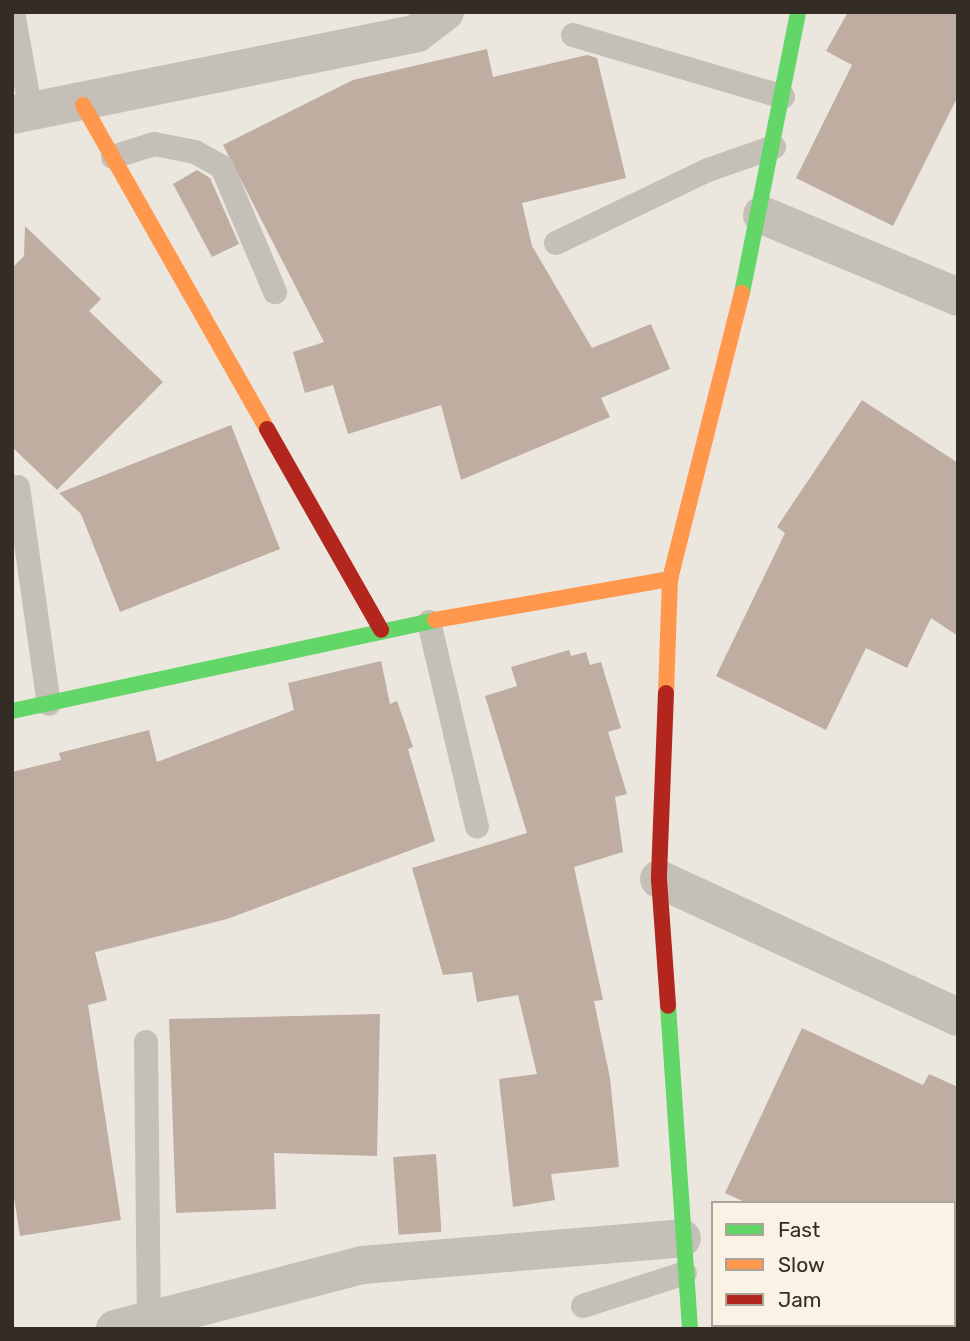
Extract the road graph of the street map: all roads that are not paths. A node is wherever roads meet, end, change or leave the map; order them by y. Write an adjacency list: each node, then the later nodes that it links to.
1 (13, 12): 7 (lane)
2 (445, 12): 6 (street)
3 (797, 12): 5 (street)
4 (573, 34): 5 (lane)
5 (783, 97): 8 (street)
6 (83, 105): 7 (street); 9 (street)
7 (22, 114)
8 (774, 148): 10 (street); 11 (lane)
9 (113, 157): 12 (lane); 17 (street)
10 (762, 215): 13 (street); 15 (street)
11 (556, 243)
12 (275, 292)
13 (958, 297)
14 (18, 487): 18 (lane)
15 (670, 579): 16 (street); 21 (street)
16 (429, 622): 17 (street); 20 (lane)
17 (381, 631): 18 (street)
18 (50, 704): 19 (street)
19 (12, 711)
20 (477, 826)
21 (659, 879): 22 (street); 24 (street)
22 (958, 1017)
23 (146, 1042): 26 (lane)
24 (684, 1255): 25 (lane); 26 (street); 27 (street)
25 (583, 1306)
26 (130, 1326)
27 (690, 1329)

